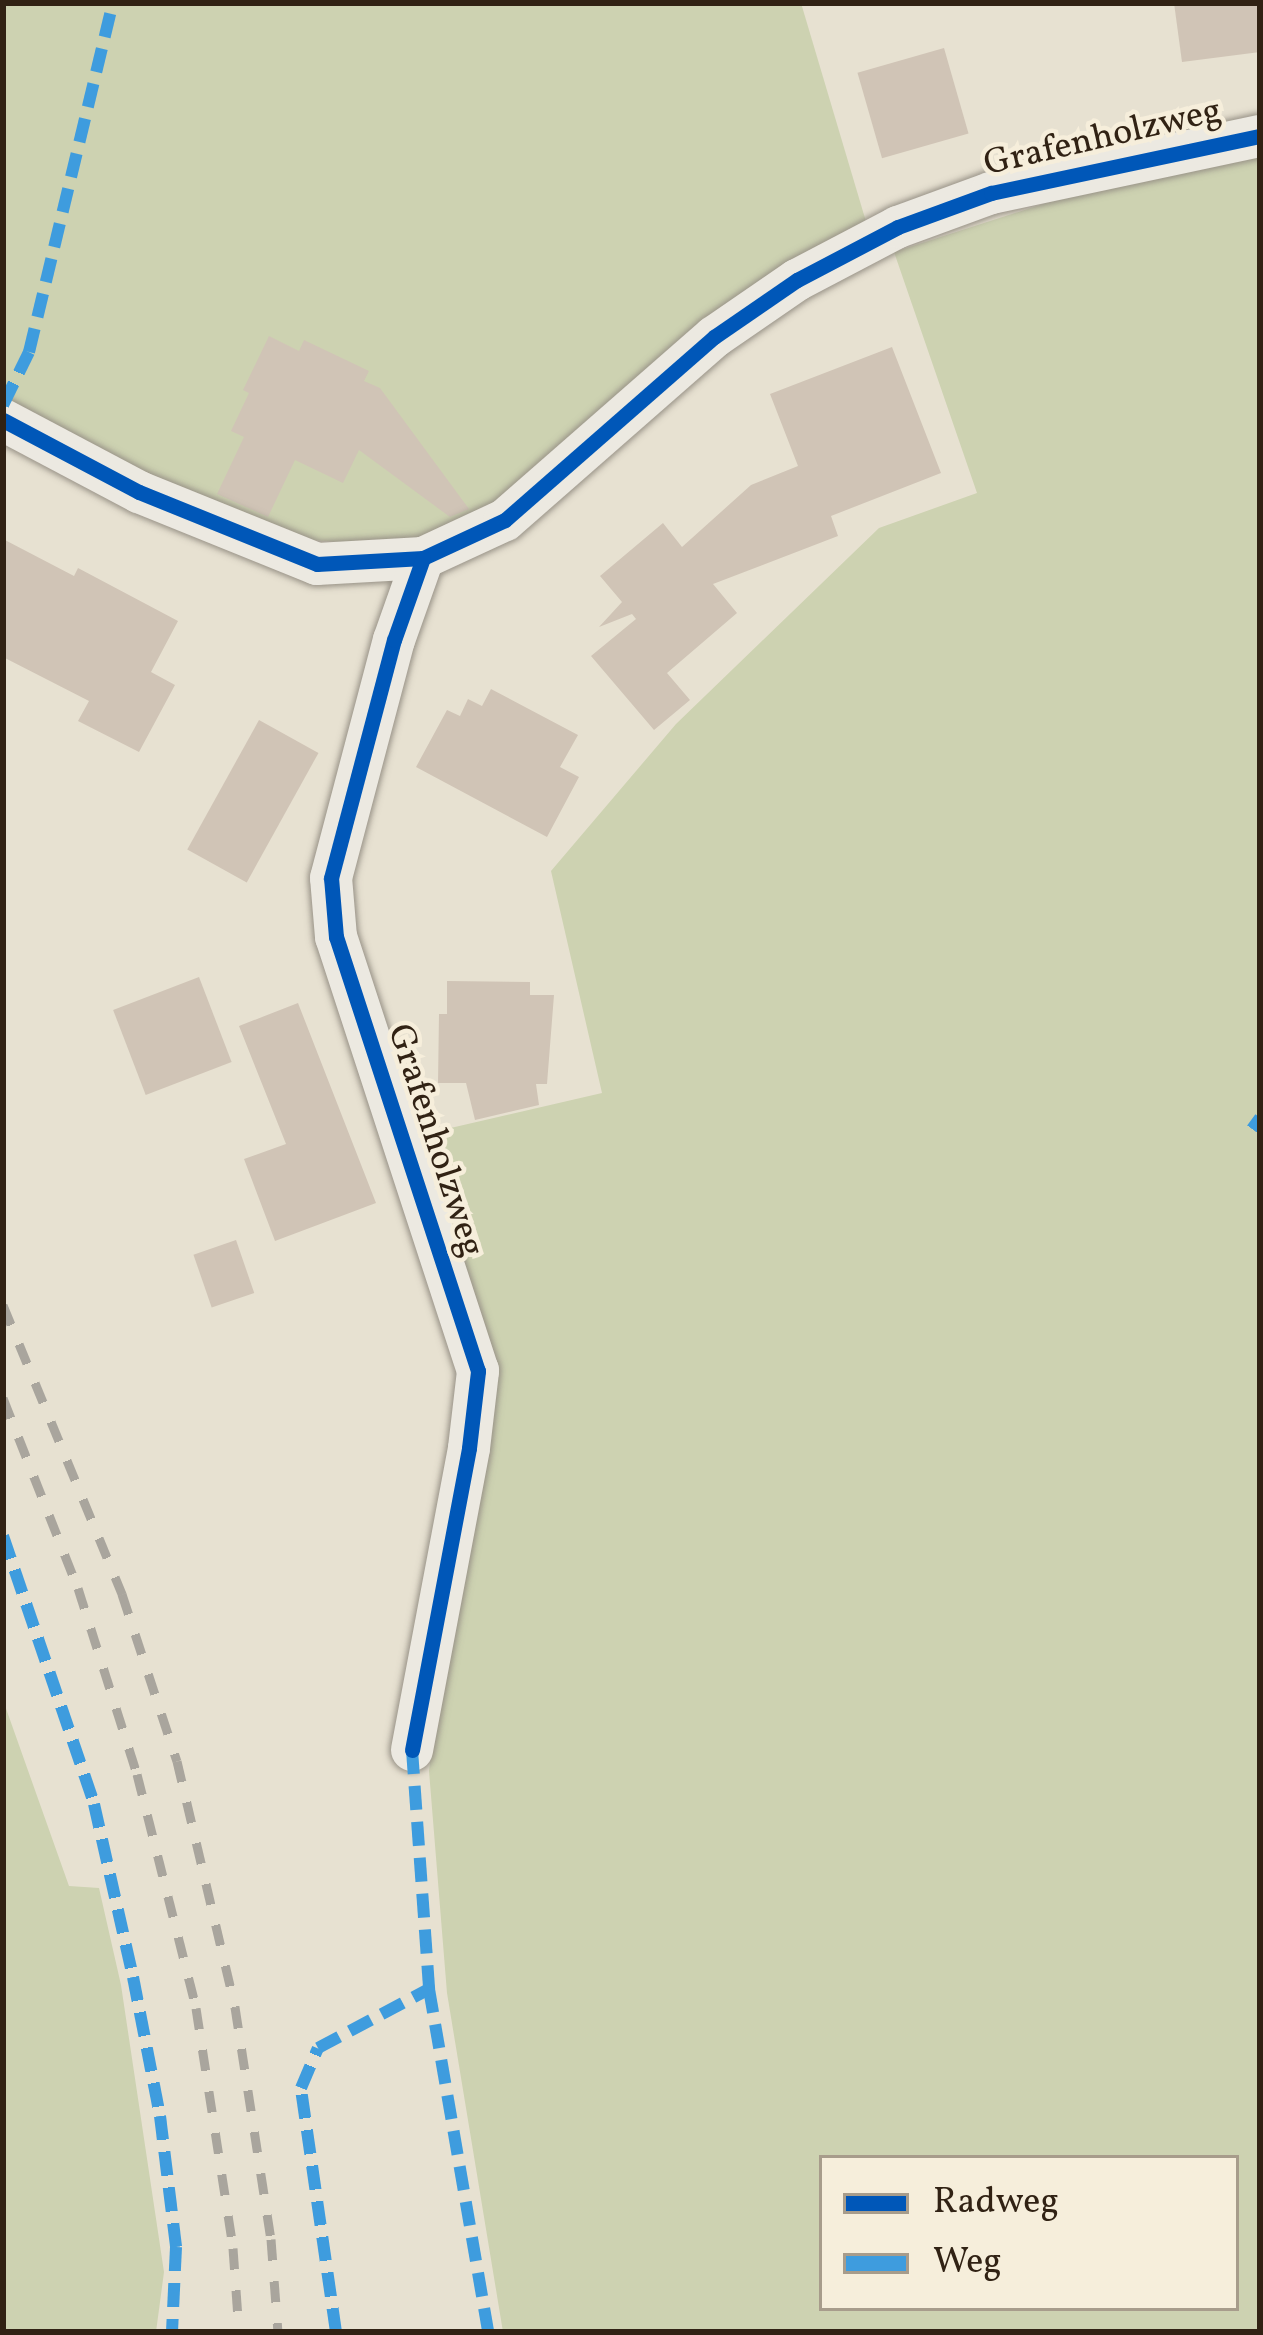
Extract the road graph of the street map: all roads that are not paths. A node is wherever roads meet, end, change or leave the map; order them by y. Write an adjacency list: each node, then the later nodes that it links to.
1 (1260, 136): 3 (street, Grafenholzweg)
2 (3, 420): 3 (street, Grafenholzweg)
3 (423, 558): 4 (street, Grafenholzweg)
4 (412, 1750)

